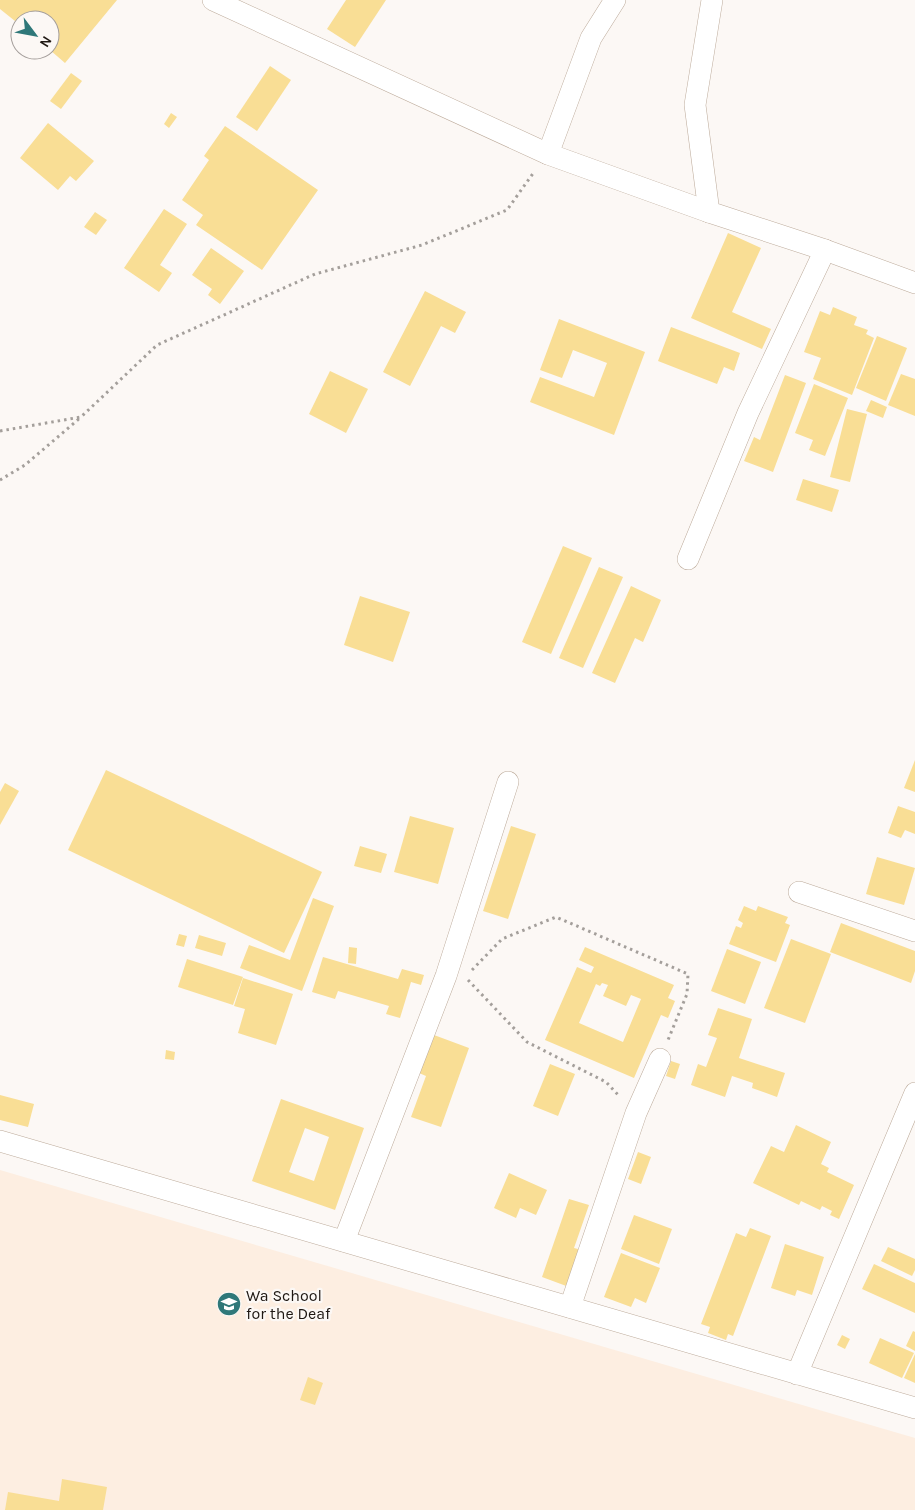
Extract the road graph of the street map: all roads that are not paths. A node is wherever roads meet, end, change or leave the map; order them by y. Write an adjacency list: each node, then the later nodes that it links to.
1 (213, 0): 4 (street)
2 (615, 0): 4 (street)
3 (712, 0): 5 (street)
4 (548, 154): 5 (street)
5 (709, 212): 6 (street)
6 (825, 250): 7 (street); 8 (street)
7 (915, 283)
8 (688, 559)
9 (508, 782): 15 (street)
10 (799, 892): 11 (street)
11 (915, 931)
12 (660, 1059): 16 (street)
13 (915, 1093): 17 (street)
14 (0, 1141): 15 (street)
15 (344, 1242): 16 (street)
16 (570, 1307): 17 (street)
17 (797, 1374): 18 (street)
18 (915, 1408)

